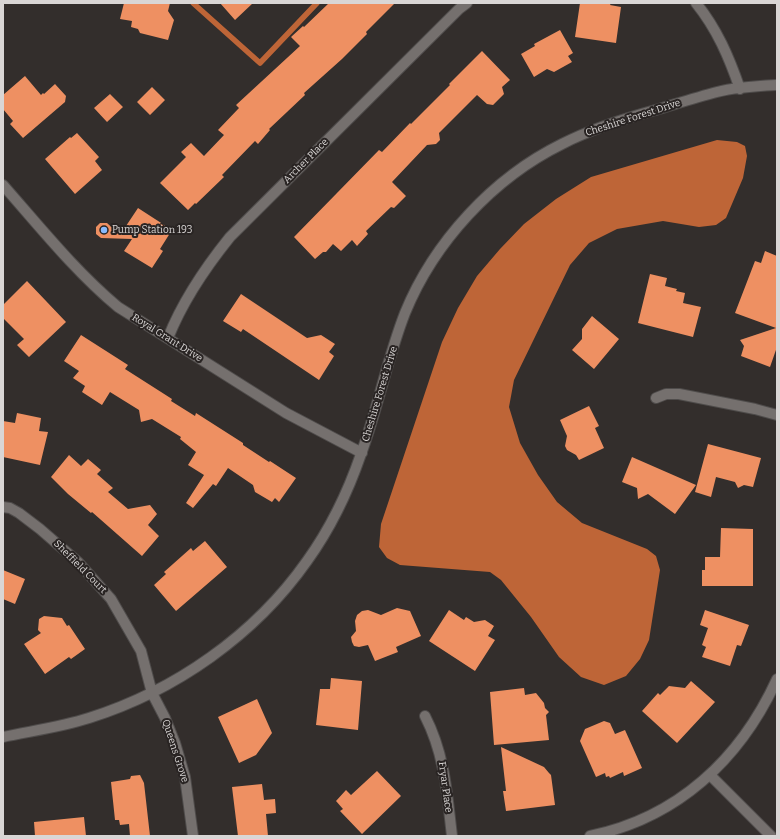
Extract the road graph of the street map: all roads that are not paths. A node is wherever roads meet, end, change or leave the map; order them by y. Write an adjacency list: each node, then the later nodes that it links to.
1 (467, 3): 6 (street, Archer Place)
2 (696, 3): 4 (street)
3 (777, 85): 4 (street, Cheshire Forest Drive)
4 (740, 89): 9 (street, Cheshire Forest Drive)
5 (3, 185): 6 (street, Royal Grant Drive)
6 (168, 338): 9 (street, Royal Grant Drive)
7 (656, 398): 8 (street)
8 (777, 415)
9 (362, 453): 12 (street, Cheshire Forest Drive)
10 (3, 507): 12 (street, Sheffield Court)
11 (777, 679): 15 (street)
12 (152, 693): 14 (street, Cheshire Forest Drive); 16 (street, Queens Grove)
13 (425, 716): 17 (street, Fryar Place)
14 (3, 737)
15 (710, 775): 18 (street); 19 (street)
16 (193, 836)
17 (452, 836)
18 (590, 836)
19 (771, 836)

